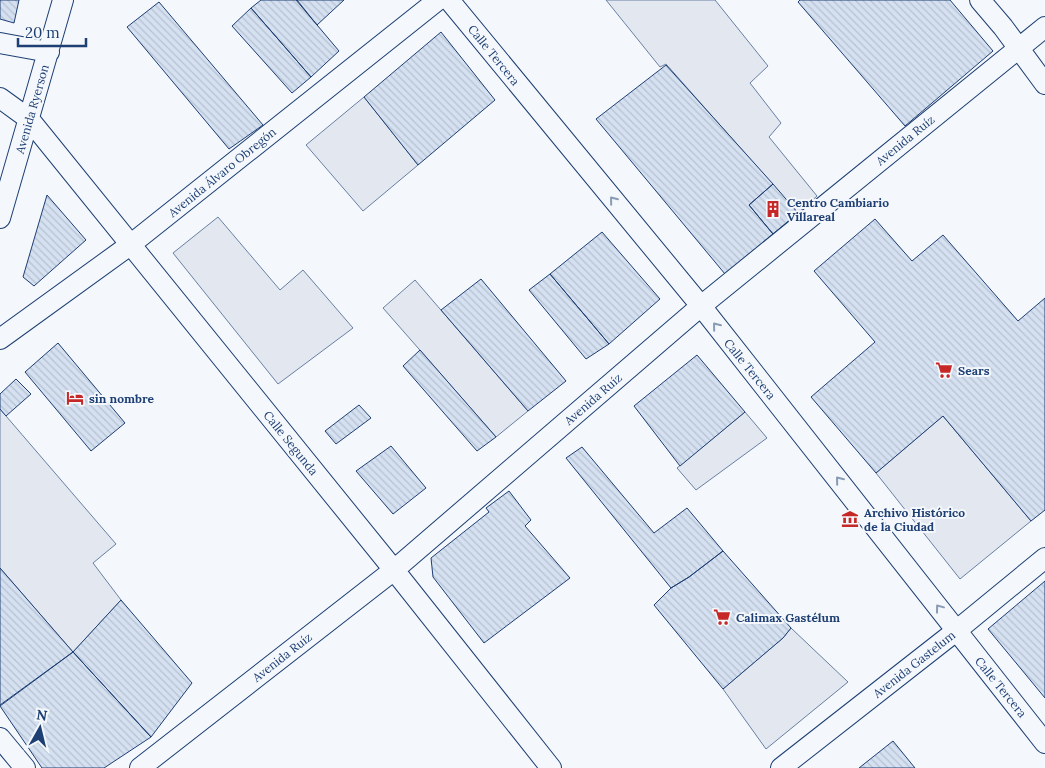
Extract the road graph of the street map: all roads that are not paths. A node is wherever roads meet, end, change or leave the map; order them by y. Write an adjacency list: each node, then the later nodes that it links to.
1 (63, 0): 8 (street, Avenida Ryerson)
2 (438, 0): 13 (street, Avenida Álvaro Obregón)
3 (449, 0): 14 (street, Calle Tercera, one-way to 3)
4 (980, 0): 7 (street)
5 (1045, 27): 7 (street, Avenida Ruíz)
6 (0, 43): 8 (street)
7 (1018, 49): 9 (street); 14 (street, Avenida Ruíz)
8 (49, 52): 11 (street, Avenida Ryerson)
9 (1045, 84)
10 (0, 98): 11 (street, Calle Segunda)
11 (29, 119): 12 (street, Avenida Ryerson); 13 (street, Calle Segunda)
12 (0, 218)
13 (130, 245): 15 (street, Avenida Álvaro Obregón); 17 (street, Calle Segunda)
14 (701, 306): 17 (street, Avenida Ruíz); 18 (street, Calle Tercera, one-way to 14)
15 (0, 339)
16 (1045, 558): 18 (street, Avenida Gastelum)
17 (394, 570): 22 (street, Avenida Ruíz); 23 (street, Calle Segunda)
18 (956, 631): 20 (street, Calle Tercera); 24 (street, Avenida Gastelum)
19 (0, 738): 21 (street)
20 (1045, 743)
21 (25, 768)
22 (140, 768)
23 (551, 768)
24 (781, 768)

